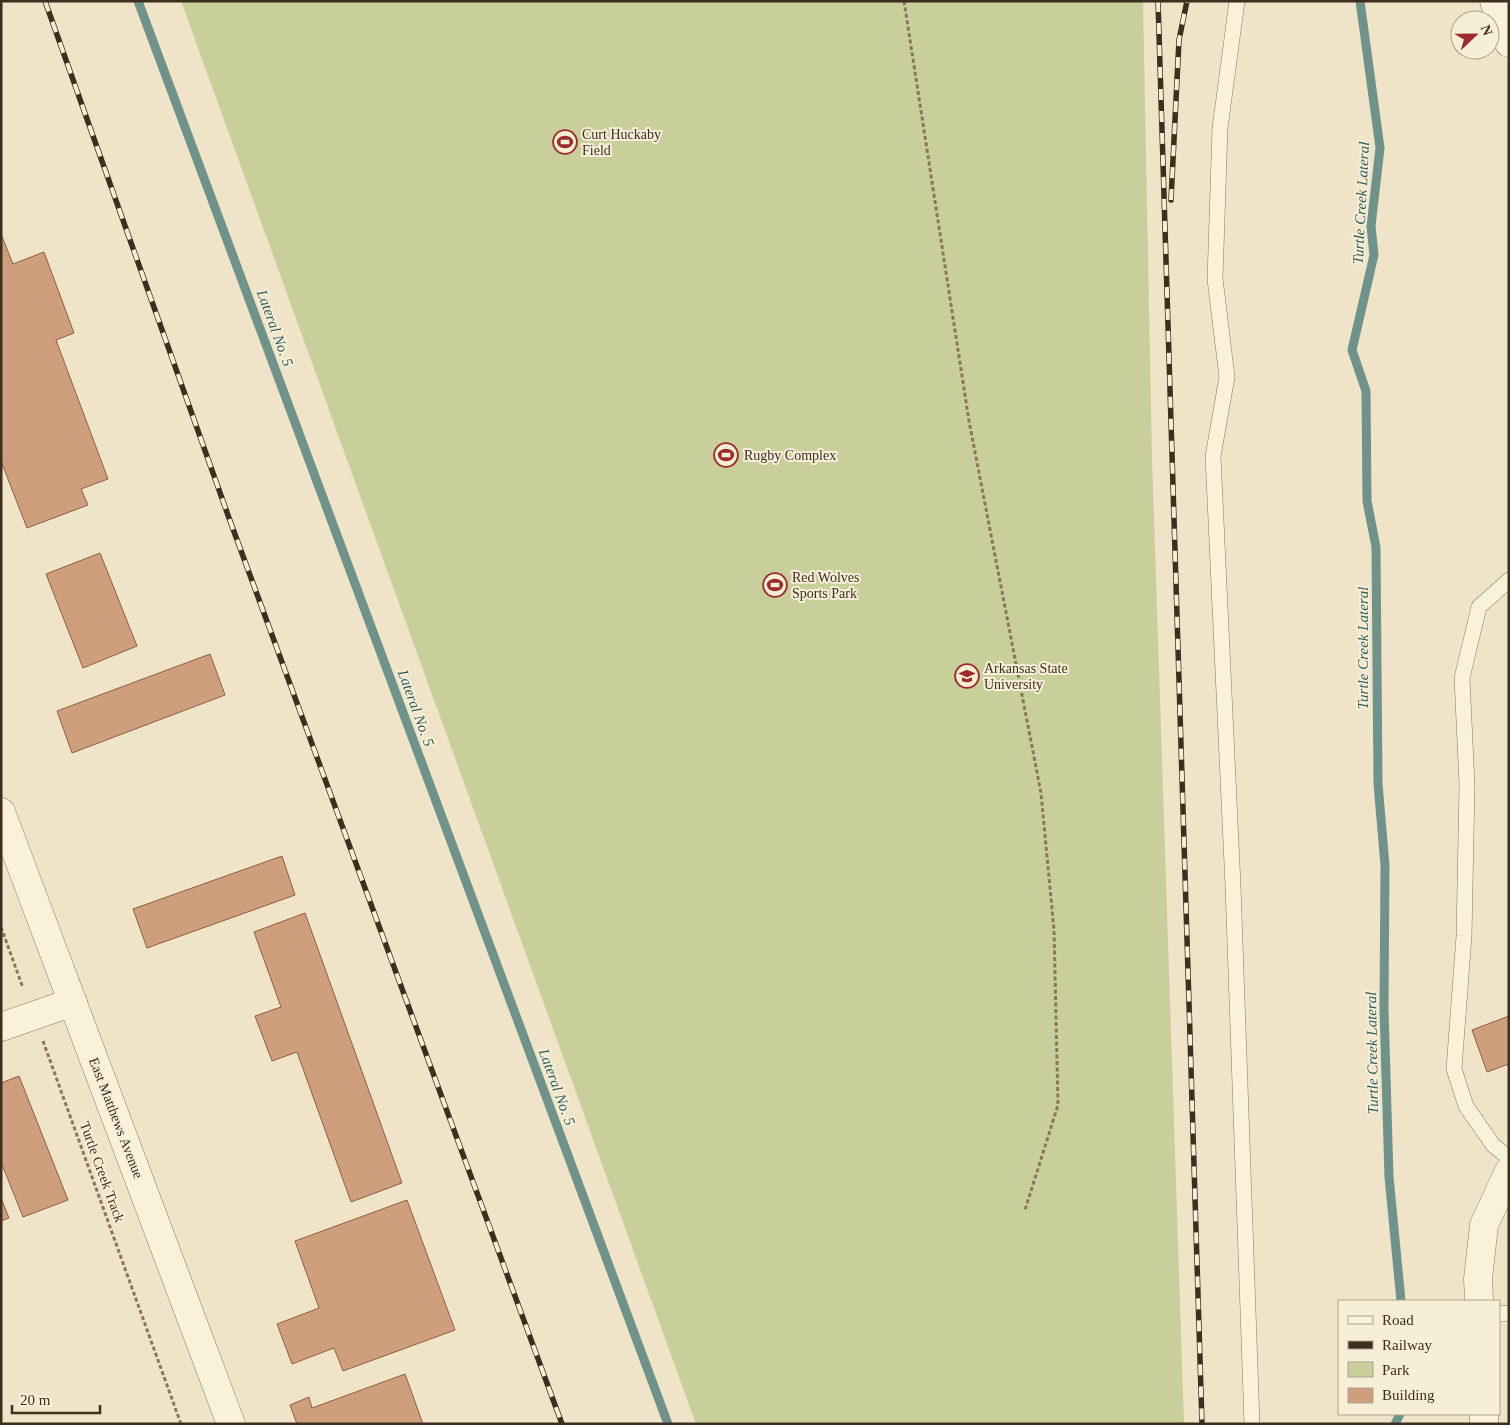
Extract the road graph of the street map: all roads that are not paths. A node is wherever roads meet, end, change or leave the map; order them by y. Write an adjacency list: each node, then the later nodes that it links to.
1 (1237, 1): 12 (lane)
2 (1494, 1): 3 (street)
3 (1509, 43)
4 (1509, 580): 8 (lane)
5 (1, 812): 6 (street, East Matthews Avenue)
6 (73, 1002): 7 (street); 11 (street, East Matthews Avenue)
7 (1, 1027)
8 (1509, 1158)
9 (1509, 1171): 10 (street)
10 (1479, 1300)
11 (231, 1424)
12 (1252, 1424)

